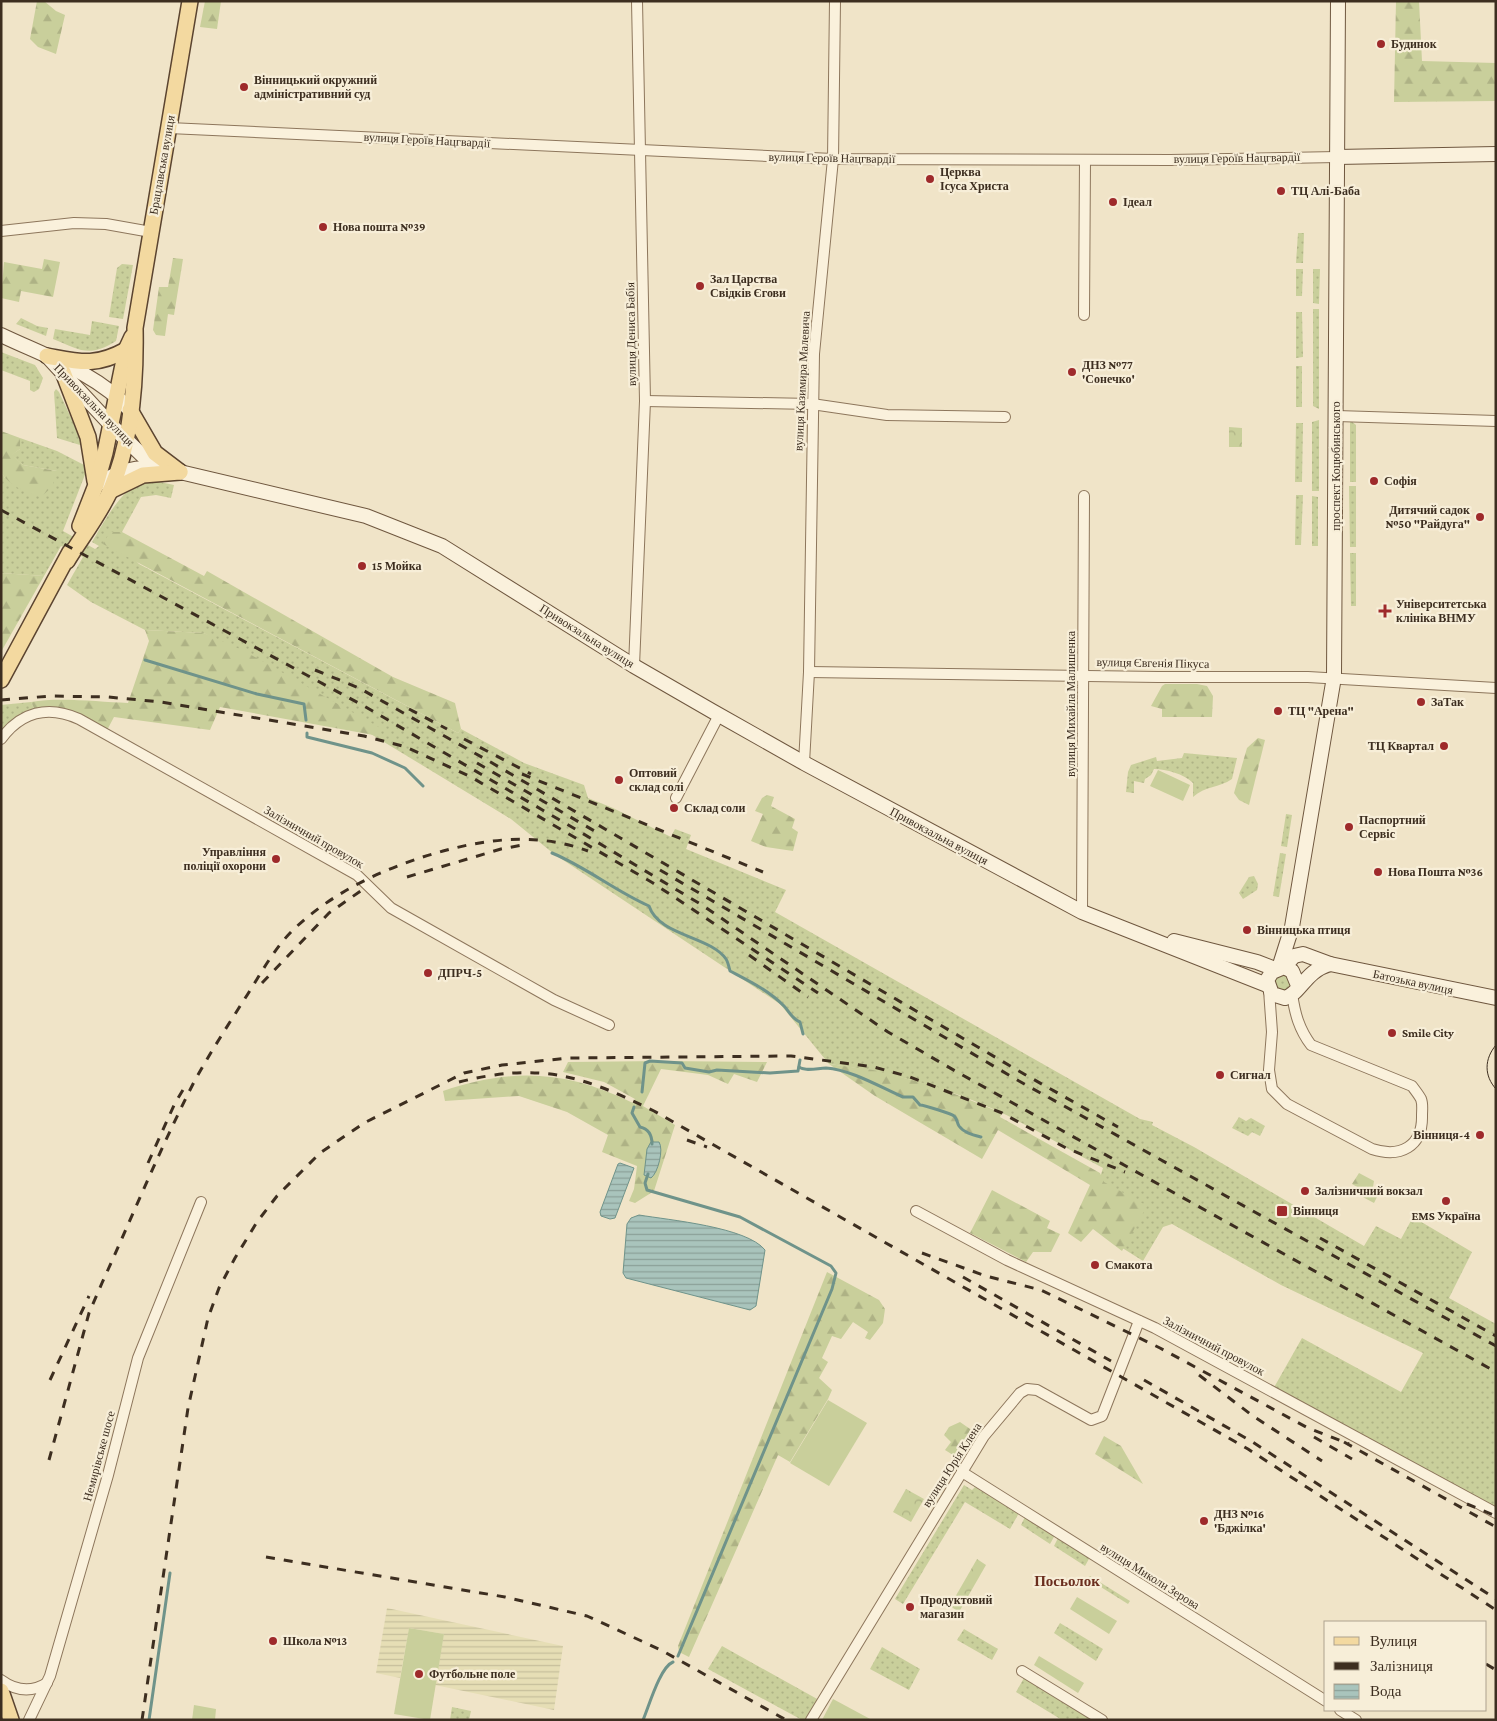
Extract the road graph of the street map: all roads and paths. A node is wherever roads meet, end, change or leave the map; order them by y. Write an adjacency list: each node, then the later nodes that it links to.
1 (190, 1): 5 (main road, Брацлавська вулиця)
2 (636, 1): 6 (street, вулиця Дениса Бабія)
3 (835, 1): 9 (street, вулиця Казимира Малевича)
4 (1338, 1): 8 (main road, проспект Коцюбинського)
5 (169, 128): 6 (street, вулиця Героїв Нацгвардії); 12 (main road, Брацлавська вулиця)
6 (641, 151): 9 (street, вулиця Героїв Нацгвардії); 20 (street, вулиця Дениса Бабія)
7 (1496, 154): 8 (main road, вулиця Героїв Нацгвардії)
8 (1337, 156): 10 (street, вулиця Героїв Нацгвардії); 23 (main road, проспект Коцюбинського)
9 (833, 159): 10 (street, вулиця Героїв Нацгвардії); 21 (street, вулиця Казимира Малевича)
10 (1085, 160): 13 (street)
11 (1, 231): 12 (street)
12 (151, 232): 14 (main road, Брацлавська вулиця)
13 (1084, 315)
14 (135, 328): 16 (main road, Брацлавська вулиця); 22 (main road, Брацлавська вулиця)
15 (1, 335): 17 (main road, Привокзальна вулиця)
16 (126, 350): 17 (main road); 19 (main road, Брацлавська вулиця)
17 (47, 356): 18 (main road, Привокзальна вулиця); 19 (main road, Привокзальна вулиця)
18 (63, 372): 26 (main road, Привокзальна вулиця); 30 (main road)
19 (116, 395): 22 (main road, Привокзальна вулиця); 26 (main road, Брацлавська вулиця)
20 (645, 401): 21 (street); 32 (street, вулиця Дениса Бабія)
21 (812, 404): 24 (street); 33 (street, вулиця Казимира Малевича)
22 (130, 410): 27 (main road, Брацлавська вулиця); 28 (main road)
23 (1336, 416): 25 (street); 35 (main road, проспект Коцюбинського)
24 (1004, 417)
25 (1496, 421)
26 (111, 425): 27 (main road, Привокзальна вулиця); 30 (main road, Брацлавська вулиця)
27 (126, 440): 28 (main road, Привокзальна вулиця); 29 (main road, Брацлавська вулиця)
28 (180, 472): 29 (main road); 30 (main road); 32 (main road, Привокзальна вулиця)
29 (117, 473): 30 (main road, Брацлавська вулиця)
30 (103, 488): 36 (main road)
31 (1084, 496): 34 (street, вулиця Михайла Малишенка)
32 (634, 666): 38 (main road, Привокзальна вулиця)
33 (809, 672): 34 (street, вулиця Євгенія Пікуса); 40 (street, вулиця Казимира Малевича)
34 (1085, 675): 35 (street, вулиця Євгенія Пікуса); 42 (street, вулиця Михайла Малишенка)
35 (1334, 677): 37 (street, вулиця Євгенія Пікуса); 43 (main road, проспект Коцюбинського)
36 (1, 680)
37 (1496, 688)
38 (719, 715): 40 (main road, Привокзальна вулиця); 41 (street)
39 (1, 739): 52 (street, Залізничний провулок)
40 (804, 763): 42 (main road, Привокзальна вулиця)
41 (676, 798)
42 (1082, 912): 44 (main road, Привокзальна вулиця)
43 (1292, 927): 45 (main road); 46 (main road); 48 (main road)
44 (1135, 932): 46 (main road); 49 (main road)
45 (1303, 954): 47 (main road, Батозька вулиця); 48 (main road); 50 (main road)
46 (1257, 962): 48 (main road)
47 (1330, 964): 50 (main road); 51 (main road, Батозька вулиця)
48 (1280, 968): 49 (main road); 50 (main road)
49 (1268, 988): 50 (main road); 50 (street)
50 (1295, 988)
51 (1496, 998)
52 (609, 1025)
53 (201, 1202): 60 (street, Немирівське шосе)
54 (916, 1211): 55 (street, Залізничний провулок)
55 (1138, 1321): 56 (street, вулиця Юрія Клена); 57 (street, Залізничний провулок)
56 (962, 1472): 62 (street, вулиця Миколи Зерова); 66 (street, вулиця Юрія Клена)
57 (1496, 1513)
58 (1022, 1671): 67 (street)
59 (1, 1680): 60 (street)
60 (47, 1683): 65 (street, Немирівське шосе)
61 (1, 1691): 64 (main road)
62 (1324, 1700)
63 (1342, 1711): 68 (street)
64 (11, 1720)
65 (30, 1720)
66 (811, 1720)
67 (1102, 1720)
68 (1356, 1720)

